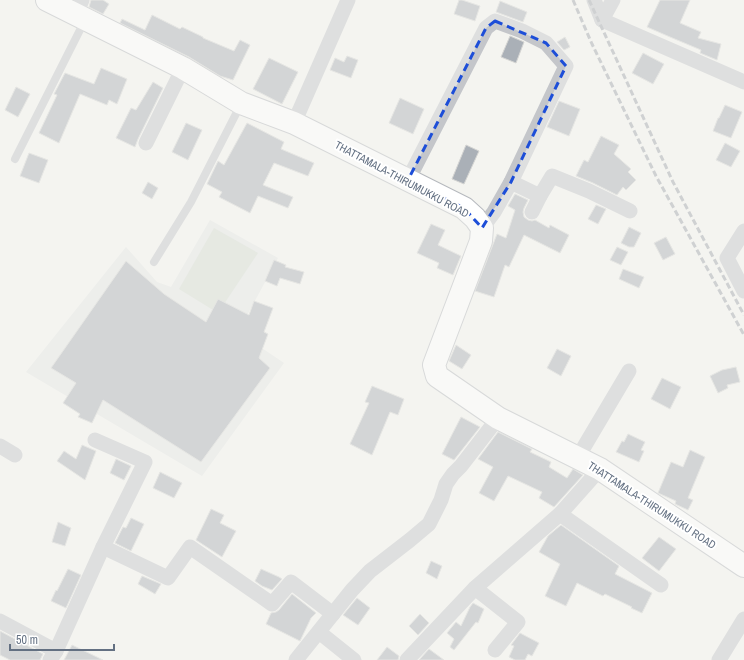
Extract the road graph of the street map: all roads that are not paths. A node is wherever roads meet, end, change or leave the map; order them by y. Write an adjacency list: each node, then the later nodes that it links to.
1 (47, 0): 5 (street, THATTAMALA-THIRUMUKKU ROAD)
2 (348, 0): 10 (street)
3 (594, 0): 6 (street)
4 (613, 0): 6 (street)
5 (81, 11): 7 (street, THATTAMALA-THIRUMUKKU ROAD); 12 (lane)
6 (602, 20): 8 (street)
7 (183, 68): 9 (street, THATTAMALA-THIRUMUKKU ROAD); 11 (street)
8 (744, 82)
9 (242, 103): 10 (street, THATTAMALA-THIRUMUKKU ROAD); 20 (lane)
10 (294, 123): 13 (street, THATTAMALA-THIRUMUKKU ROAD)
11 (146, 143)
12 (15, 159)
13 (408, 180): 14 (street); 18 (street, THATTAMALA-THIRUMUKKU ROAD)
14 (511, 182): 15 (street); 18 (street)
15 (540, 196): 16 (street); 17 (street)
16 (630, 211)
17 (532, 212)
18 (482, 228): 23 (street, THATTAMALA-THIRUMUKKU ROAD)
19 (742, 239): 21 (street)
20 (154, 262)
21 (744, 290)
22 (629, 371): 27 (street)
23 (498, 418): 27 (street, THATTAMALA-THIRUMUKKU ROAD); 34 (street)
24 (95, 440): 30 (street)
25 (0, 446): 26 (street)
26 (15, 455)
27 (578, 457): 28 (street, THATTAMALA-THIRUMUKKU ROAD)
28 (600, 469): 29 (street); 31 (street, THATTAMALA-THIRUMUKKU ROAD)
29 (560, 514): 32 (street); 33 (street)
30 (103, 547): 34 (street); 39 (street)
31 (744, 566)
32 (661, 585)
33 (476, 588): 38 (street); 42 (street)
34 (333, 614): 37 (street)
35 (744, 619): 43 (street)
36 (0, 621): 39 (street)
37 (318, 632): 40 (street); 41 (street)
38 (496, 650)
39 (53, 655)
40 (296, 660)
41 (354, 660)
42 (407, 660)
43 (720, 660)

